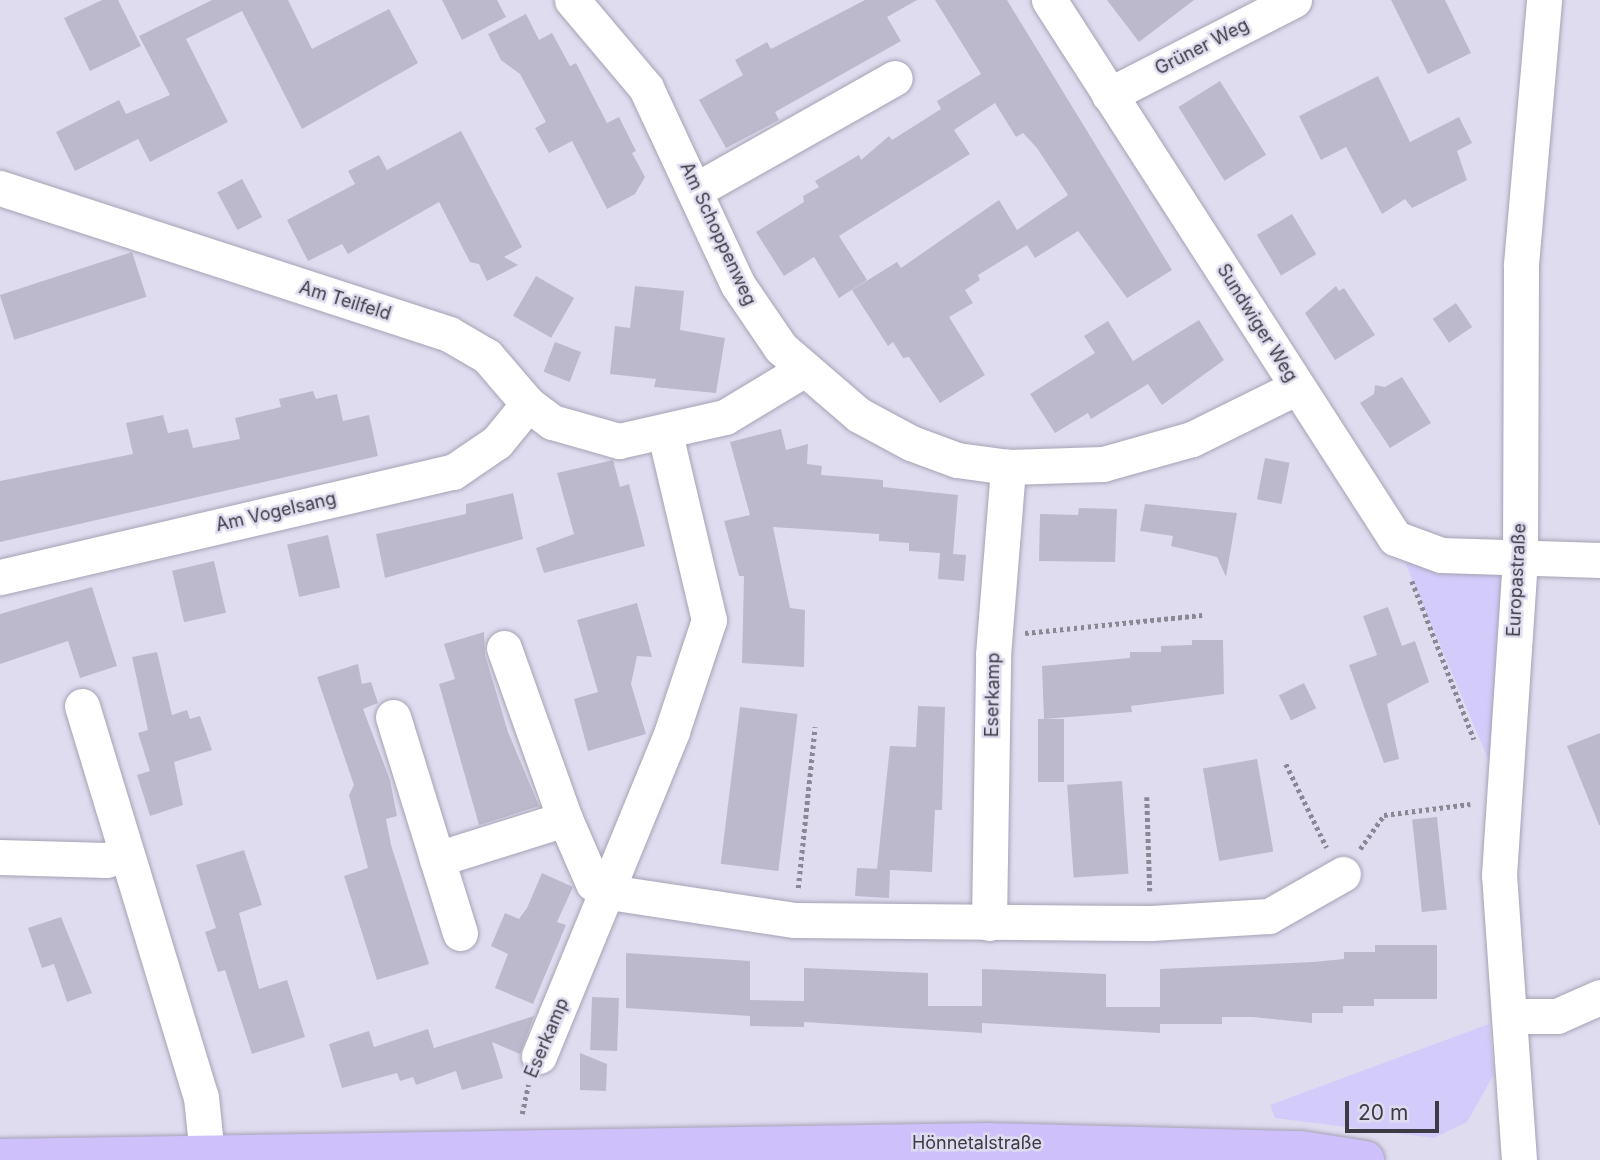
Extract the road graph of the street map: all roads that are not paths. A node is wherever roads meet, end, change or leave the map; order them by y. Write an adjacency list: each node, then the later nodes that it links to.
1 (572, 0): 8 (street, Am Schoppenweg)
2 (1049, 0): 6 (street, Sundwiger Weg)
3 (1294, 0): 6 (street, Grüner Weg)
4 (1544, 0): 14 (street, Europastraße)
5 (895, 78): 8 (street)
6 (1109, 95): 10 (street, Sundwiger Weg)
7 (0, 188): 11 (street, Am Teilfeld)
8 (696, 190): 9 (street, Am Schoppenweg)
9 (803, 370): 12 (street, Am Teilfeld); 13 (street, Am Schoppenweg)
10 (1297, 387): 13 (street, Am Schoppenweg); 14 (street, Sundwiger Weg)
11 (528, 404): 12 (street, Am Teilfeld); 16 (street, Am Vogelsang)
12 (665, 435): 25 (street, Eserkamp)
13 (1008, 467): 26 (street, Eserkamp)
14 (1520, 560): 15 (street); 29 (street, Europastraße)
15 (1600, 560)
16 (0, 577)
17 (503, 648): 20 (street)
18 (82, 706): 21 (street)
19 (393, 717): 23 (street)
20 (565, 819): 23 (street); 25 (street)
21 (126, 854): 22 (street); 32 (street)
22 (0, 857)
23 (437, 859): 27 (street)
24 (1343, 874): 26 (street)
25 (609, 892): 26 (street); 30 (street, Eserkamp)
26 (989, 923)
27 (460, 933)
28 (1600, 997): 29 (street)
29 (1509, 1016): 35 (street, Europastraße)
30 (539, 1056)
31 (523, 1155): 32 (main road, Hönnetalstraße); 34 (main road, Hönnetalstraße)
32 (206, 1156): 33 (main road, Hönnetalstraße)
33 (0, 1158)
34 (1365, 1160)
35 (1518, 1160)

